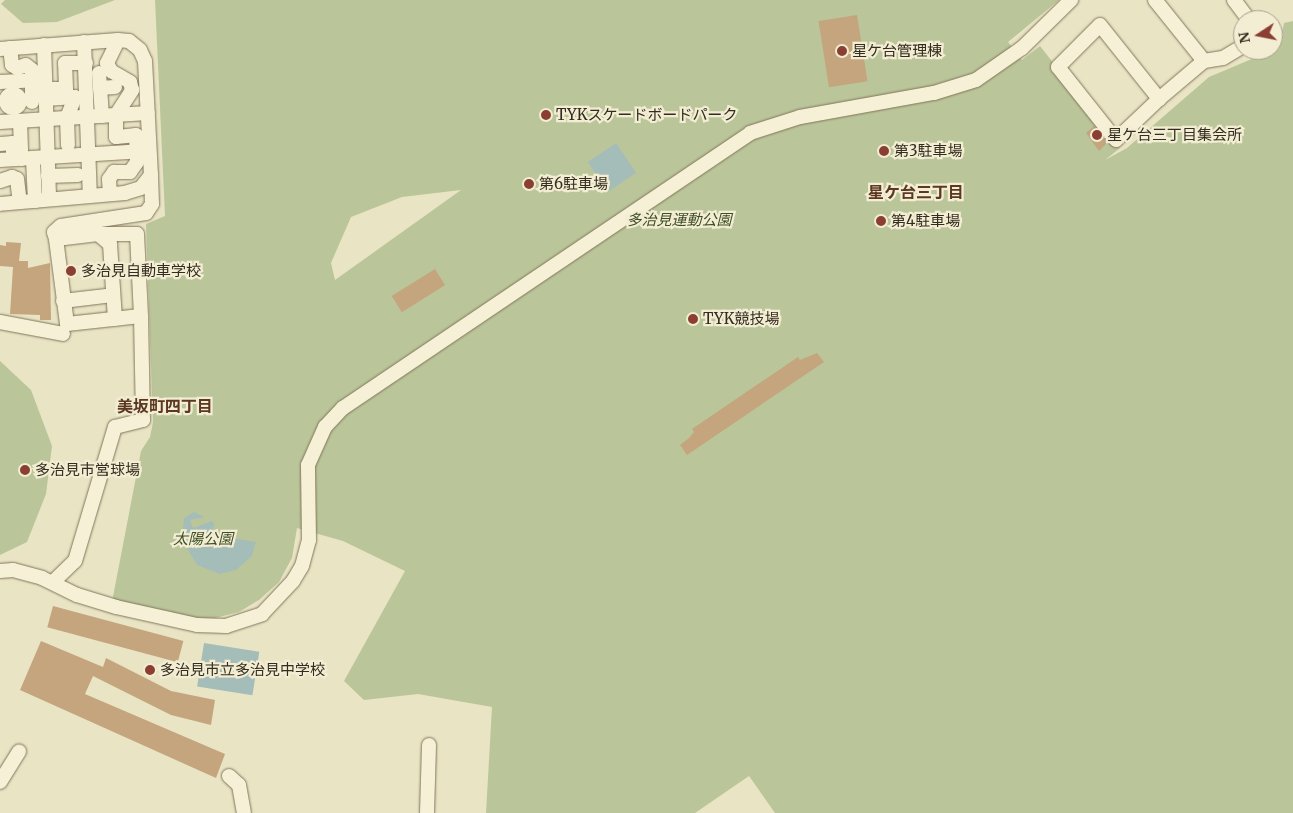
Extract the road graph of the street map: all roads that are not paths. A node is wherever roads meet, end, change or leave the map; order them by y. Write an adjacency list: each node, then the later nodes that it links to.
1 (1071, 0): 51 (street)
2 (1155, 0): 10 (street)
3 (1234, 0): 4 (street)
4 (1242, 10)
5 (118, 40): 6 (street); 19 (street); 20 (street)
6 (84, 42): 7 (street); 11 (street)
7 (44, 45): 8 (street); 14 (street)
8 (4, 48): 12 (street); 14 (street)
9 (1233, 52): 10 (street)
10 (1204, 61): 18 (street)
11 (86, 63): 14 (street); 21 (street)
12 (0, 67)
13 (99, 73): 16 (street)
14 (42, 87): 17 (street); 17 (street); 22 (street); 23 (street)
15 (115, 87): 16 (street)
16 (100, 88): 21 (street)
17 (13, 95)
18 (1159, 99): 18 (street)
19 (148, 112): 20 (street); 28 (street)
20 (116, 115): 21 (street); 28 (street)
21 (95, 116): 22 (street); 29 (street)
22 (67, 118): 23 (street); 27 (street)
23 (46, 120): 24 (street); 27 (street)
24 (20, 121): 25 (street); 30 (street)
25 (0, 122)
26 (0, 144): 30 (street)
27 (48, 152): 29 (street); 30 (street); 32 (street)
28 (143, 152): 29 (street); 31 (street); 35 (street)
29 (91, 155): 36 (street)
30 (17, 160): 32 (street)
31 (151, 175): 35 (street); 43 (street)
32 (36, 177): 33 (street); 37 (street); 38 (street)
33 (72, 178)
34 (0, 181): 39 (street)
35 (110, 194): 36 (street)
36 (90, 196): 37 (street)
37 (50, 199): 38 (street)
38 (35, 201): 39 (street)
39 (20, 202): 40 (street)
40 (0, 204)
41 (113, 233): 42 (street); 46 (street); 47 (street)
42 (98, 234): 43 (street); 44 (street)
43 (56, 239): 45 (street)
44 (113, 295): 45 (street); 47 (street)
45 (63, 301): 47 (street)
46 (141, 316): 47 (street); 51 (street)
47 (118, 319)
48 (0, 322): 49 (street)
49 (63, 334)
50 (0, 571): 51 (street)
51 (53, 582)
52 (429, 745): 57 (street)
53 (19, 751): 55 (street)
54 (230, 776): 56 (street)
55 (0, 782)
56 (244, 813)
57 (427, 813)

